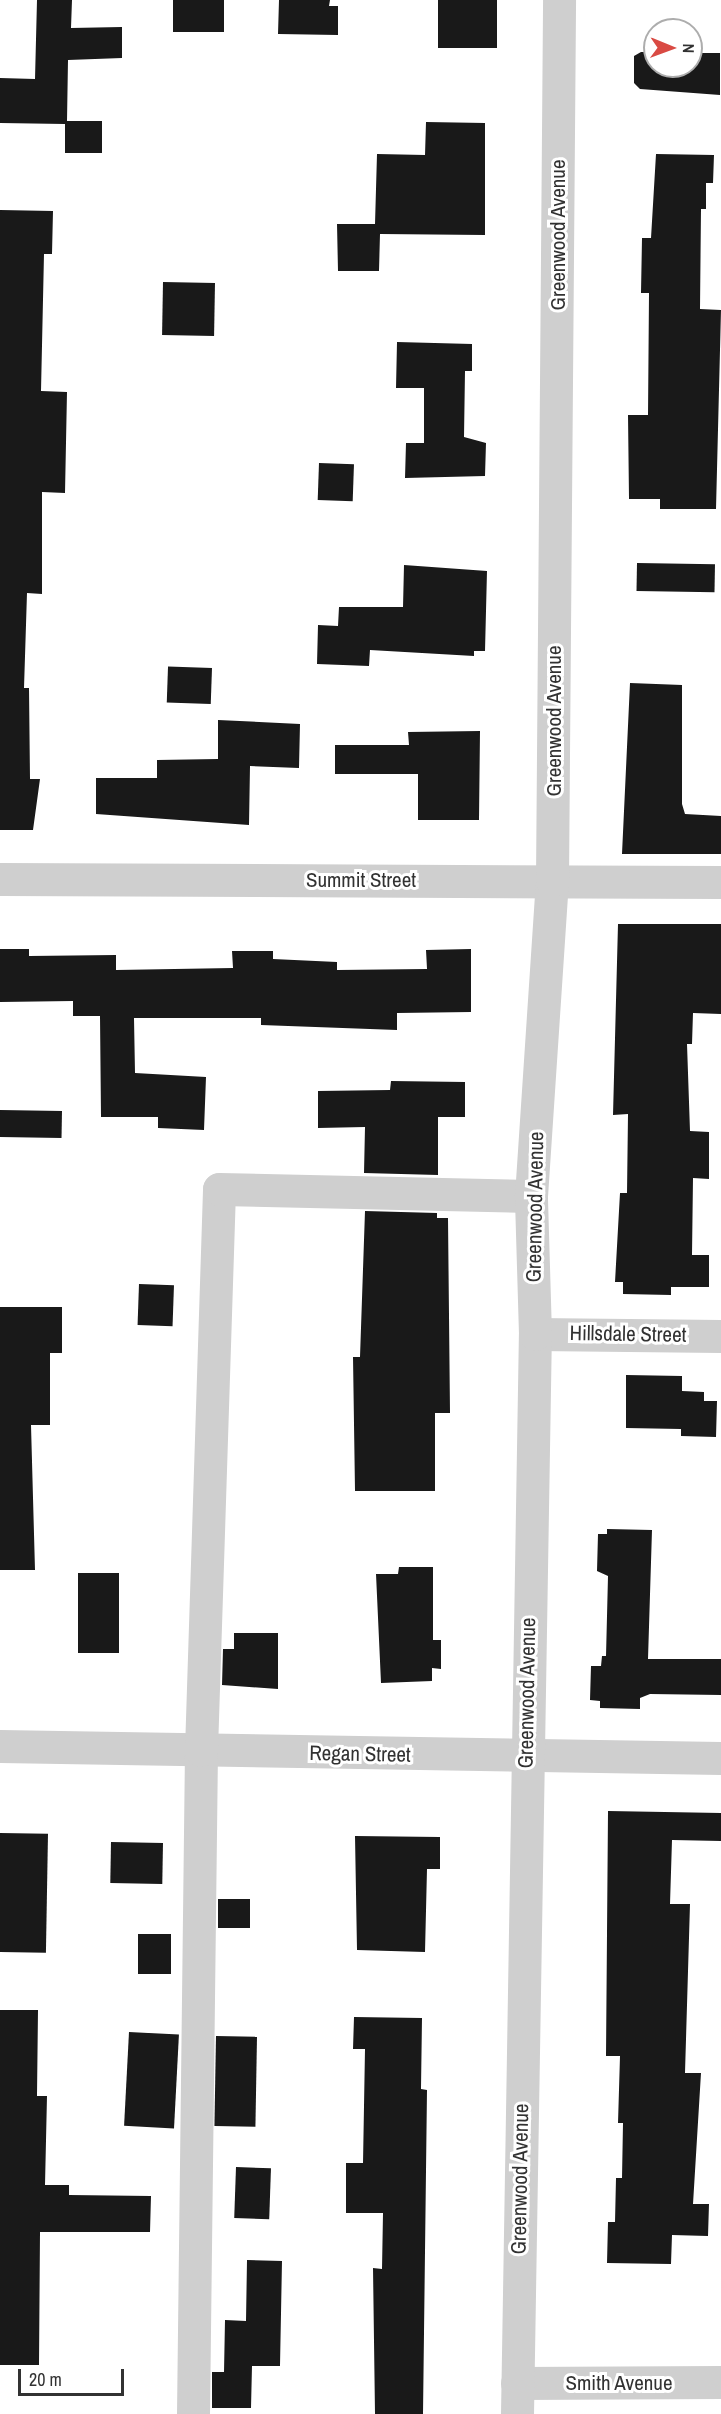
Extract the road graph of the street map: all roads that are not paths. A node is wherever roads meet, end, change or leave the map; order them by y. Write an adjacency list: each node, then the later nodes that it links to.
1 (560, 0): 3 (street, Greenwood Avenue)
2 (0, 879): 3 (street, Summit Street)
3 (552, 880): 4 (street, Summit Street); 5 (street, Greenwood Avenue)
4 (721, 882)
5 (531, 1196): 6 (street, Greenwood Avenue); 9 (street)
6 (536, 1334): 7 (street, Hillsdale Street); 10 (street, Greenwood Avenue)
7 (721, 1336)
8 (0, 1746): 9 (street, Regan Street)
9 (201, 1750): 10 (street, Regan Street); 14 (street)
10 (526, 1755): 11 (street, Regan Street); 13 (street, Greenwood Avenue)
11 (721, 1758)
12 (721, 2382): 13 (street, Smith Avenue)
13 (517, 2399)
14 (193, 2414)

